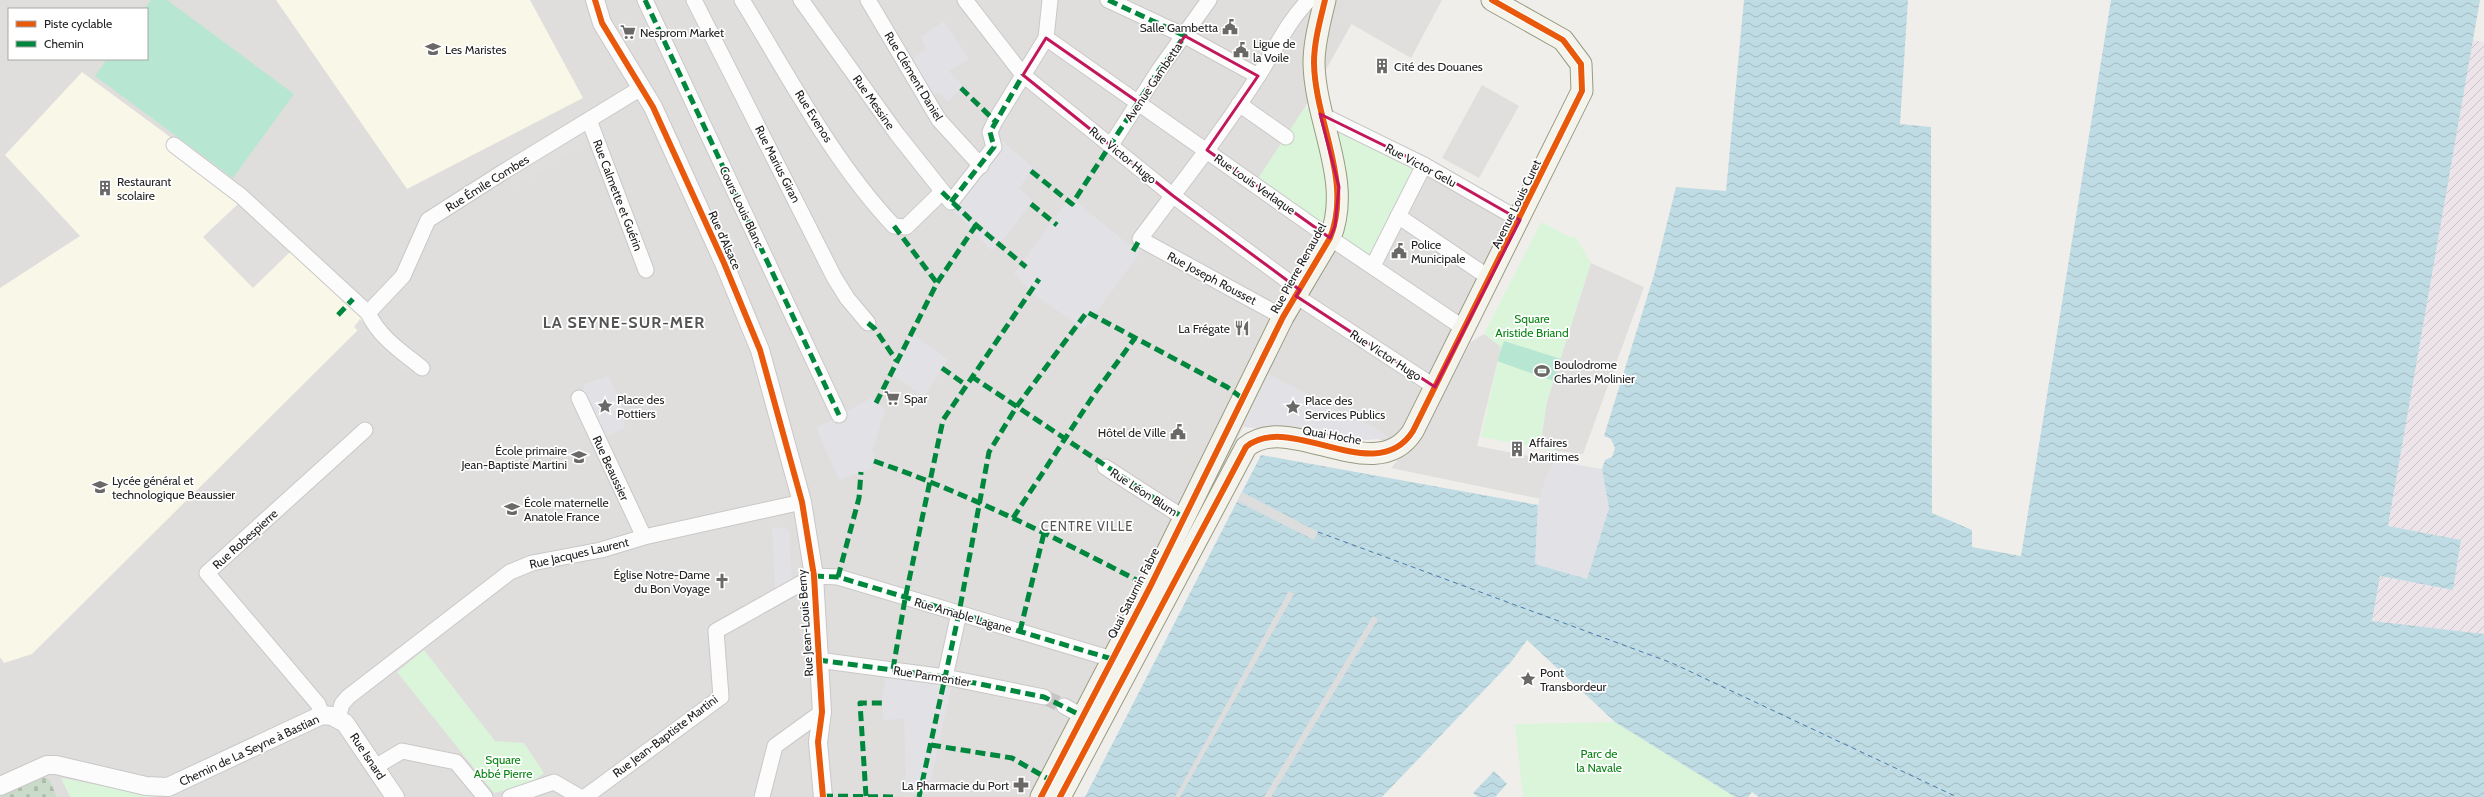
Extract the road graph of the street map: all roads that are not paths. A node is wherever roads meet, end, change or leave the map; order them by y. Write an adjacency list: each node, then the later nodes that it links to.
1 (595, 0): 18 (street, Rue d'Alsace)
2 (645, 0): 46 (street, Cours Louis Blanc)
3 (694, 0): 40 (street, Rue Marius Giran)
4 (742, 0): 30 (street, Rue Evenos)
5 (801, 0): 30 (street, Rue Messine)
6 (868, 0): 28 (street, Rue Clément Daniel)
7 (965, 0): 16 (street, Rue Victor Hugo)
8 (1050, 0): 15 (street)
9 (1108, 0): 14 (street)
10 (1209, 0): 14 (street, Avenue Gambetta)
11 (1309, 0): 17 (street)
12 (1325, 0): 21 (main road, Rue Pierre Renaudel)
13 (1492, 0): 32 (main road, Avenue Louis Curet)
14 (1185, 36): 17 (street); 19 (street, Avenue Gambetta)
15 (1046, 38): 16 (street); 19 (street, Rue Louis Verlaque)
16 (1023, 75): 25 (street, Rue Victor Hugo); 28 (street)
17 (1258, 76): 20 (street)
18 (641, 88): 22 (street, Rue Émile Combes); 50 (street, Rue d'Alsace)
19 (1138, 102): 25 (street, Avenue Gambetta); 26 (street, Rue Louis Verlaque)
20 (1239, 104): 23 (street); 26 (street)
21 (1320, 114): 27 (street, Rue Victor Gelu); 33 (main road, Rue Pierre Renaudel)
22 (589, 120): 35 (street, Rue Calmette et Guérin); 38 (street, Rue Émile Combes)
23 (1286, 137)
24 (174, 145): 38 (street)
25 (1111, 145): 29 (street, Rue Victor Hugo)
26 (1207, 150): 29 (street); 33 (street, Rue Louis Verlaque)
27 (1424, 165): 31 (street); 32 (street, Rue Victor Gelu)
28 (981, 166): 30 (street)
29 (1172, 195): 37 (street, Rue Victor Hugo); 39 (street, Rue Joseph Rousset)
30 (946, 197)
31 (1398, 216): 34 (street); 36 (street)
32 (1520, 220): 36 (main road, Avenue Louis Curet)
33 (1330, 238): 34 (street, Rue Louis Verlaque); 37 (main road, Rue Pierre Renaudel)
34 (1373, 266): 41 (street, Rue Louis Verlaque)
35 (646, 270)
36 (1491, 279): 41 (main road, Avenue Louis Curet)
37 (1298, 293): 39 (main road, Rue Pierre Renaudel); 43 (street, Rue Victor Hugo)
38 (368, 313): 42 (street)
39 (1283, 317): 45 (main road, Rue Pierre Renaudel)
40 (868, 323)
41 (1465, 329): 43 (main road, Avenue Louis Curet)
42 (422, 368)
43 (1435, 387): 48 (main road, Avenue Louis Curet)
44 (579, 398): 52 (street, Rue Beaussier)
45 (1242, 398): 51 (main road, Quai Saturnin Fabre)
46 (839, 415)
47 (365, 430): 60 (street, Rue Robespierre)
48 (1401, 447): 71 (main road, Quai Hoche)
49 (1105, 467): 51 (street, Rue Léon Blum)
50 (802, 502): 52 (street, Rue Jacques Laurent); 53 (street, Rue Jean-Louis Berny)
51 (1184, 518): 55 (main road, Quai Saturnin Fabre)
52 (644, 537): 60 (street, Rue Jacques Laurent)
53 (814, 576): 54 (street, Rue Amable Lagane); 56 (street, Rue Jean-Louis Berny); 67 (street, Rue Jean-Baptiste Martini)
54 (959, 613): 55 (street, Rue Amable Lagane); 57 (street)
55 (1112, 658): 70 (main road, Quai Saturnin Fabre)
56 (818, 660): 57 (street, Rue Parmentier); 59 (street, Rue Jean-Louis Berny)
57 (945, 677): 58 (street, Rue Parmentier)
58 (1044, 696)
59 (822, 712): 68 (street); 69 (street, Rue Jean-Louis Berny)
60 (330, 717): 61 (street, Rue Isnard); 62 (street, Chemin de La Seyne à Bastian)
61 (375, 767): 64 (street, Rue Isnard); 65 (street)
62 (0, 786)
63 (518, 796): 66 (street)
64 (395, 797)
65 (485, 797)
66 (580, 797)
67 (585, 797)
68 (762, 797)
69 (823, 797)
70 (1041, 797)
71 (1060, 797)

